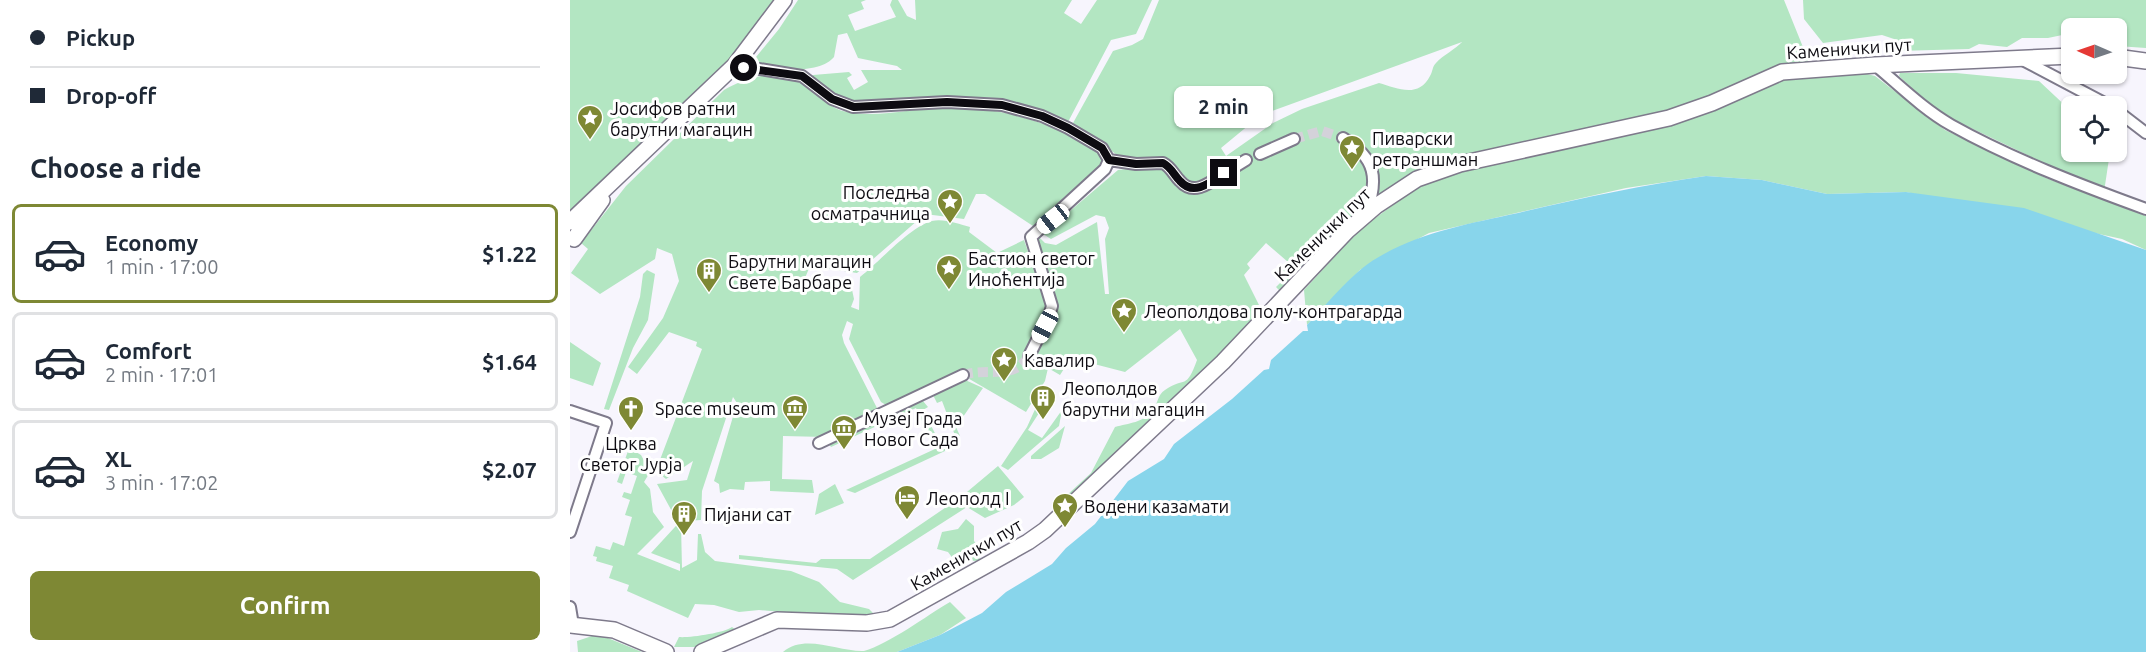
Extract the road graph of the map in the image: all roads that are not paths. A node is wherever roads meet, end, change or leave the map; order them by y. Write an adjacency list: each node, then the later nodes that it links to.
1 (784, 0): 7 (main road)
2 (2061, 56): 3 (main road, Каменички пут)
3 (2018, 58): 6 (main road, Каменички пут); 8 (street)
4 (2127, 58): 5 (main road)
5 (2146, 61)
6 (1875, 65): 17 (street); 18 (main road, Каменички пут)
7 (735, 66): 14 (street); 16 (main road)
8 (2091, 96)
9 (2127, 119): 10 (street)
10 (2146, 133)
11 (1343, 138): 18 (street)
12 (1294, 139): 13 (street)
13 (1260, 153)
14 (1109, 160): 15 (street); 21 (street)
15 (1246, 160)
16 (619, 177): 19 (main road); 20 (main road)
17 (2146, 209)
18 (1366, 214): 30 (main road, Каменички пут)
19 (570, 222)
20 (574, 239)
21 (1029, 356)
22 (963, 375): 24 (street)
23 (570, 411): 25 (street)
24 (819, 443)
25 (574, 508): 26 (street)
26 (570, 532)
27 (570, 607): 28 (street)
28 (571, 628): 29 (main road)
29 (666, 652)
30 (702, 652)

